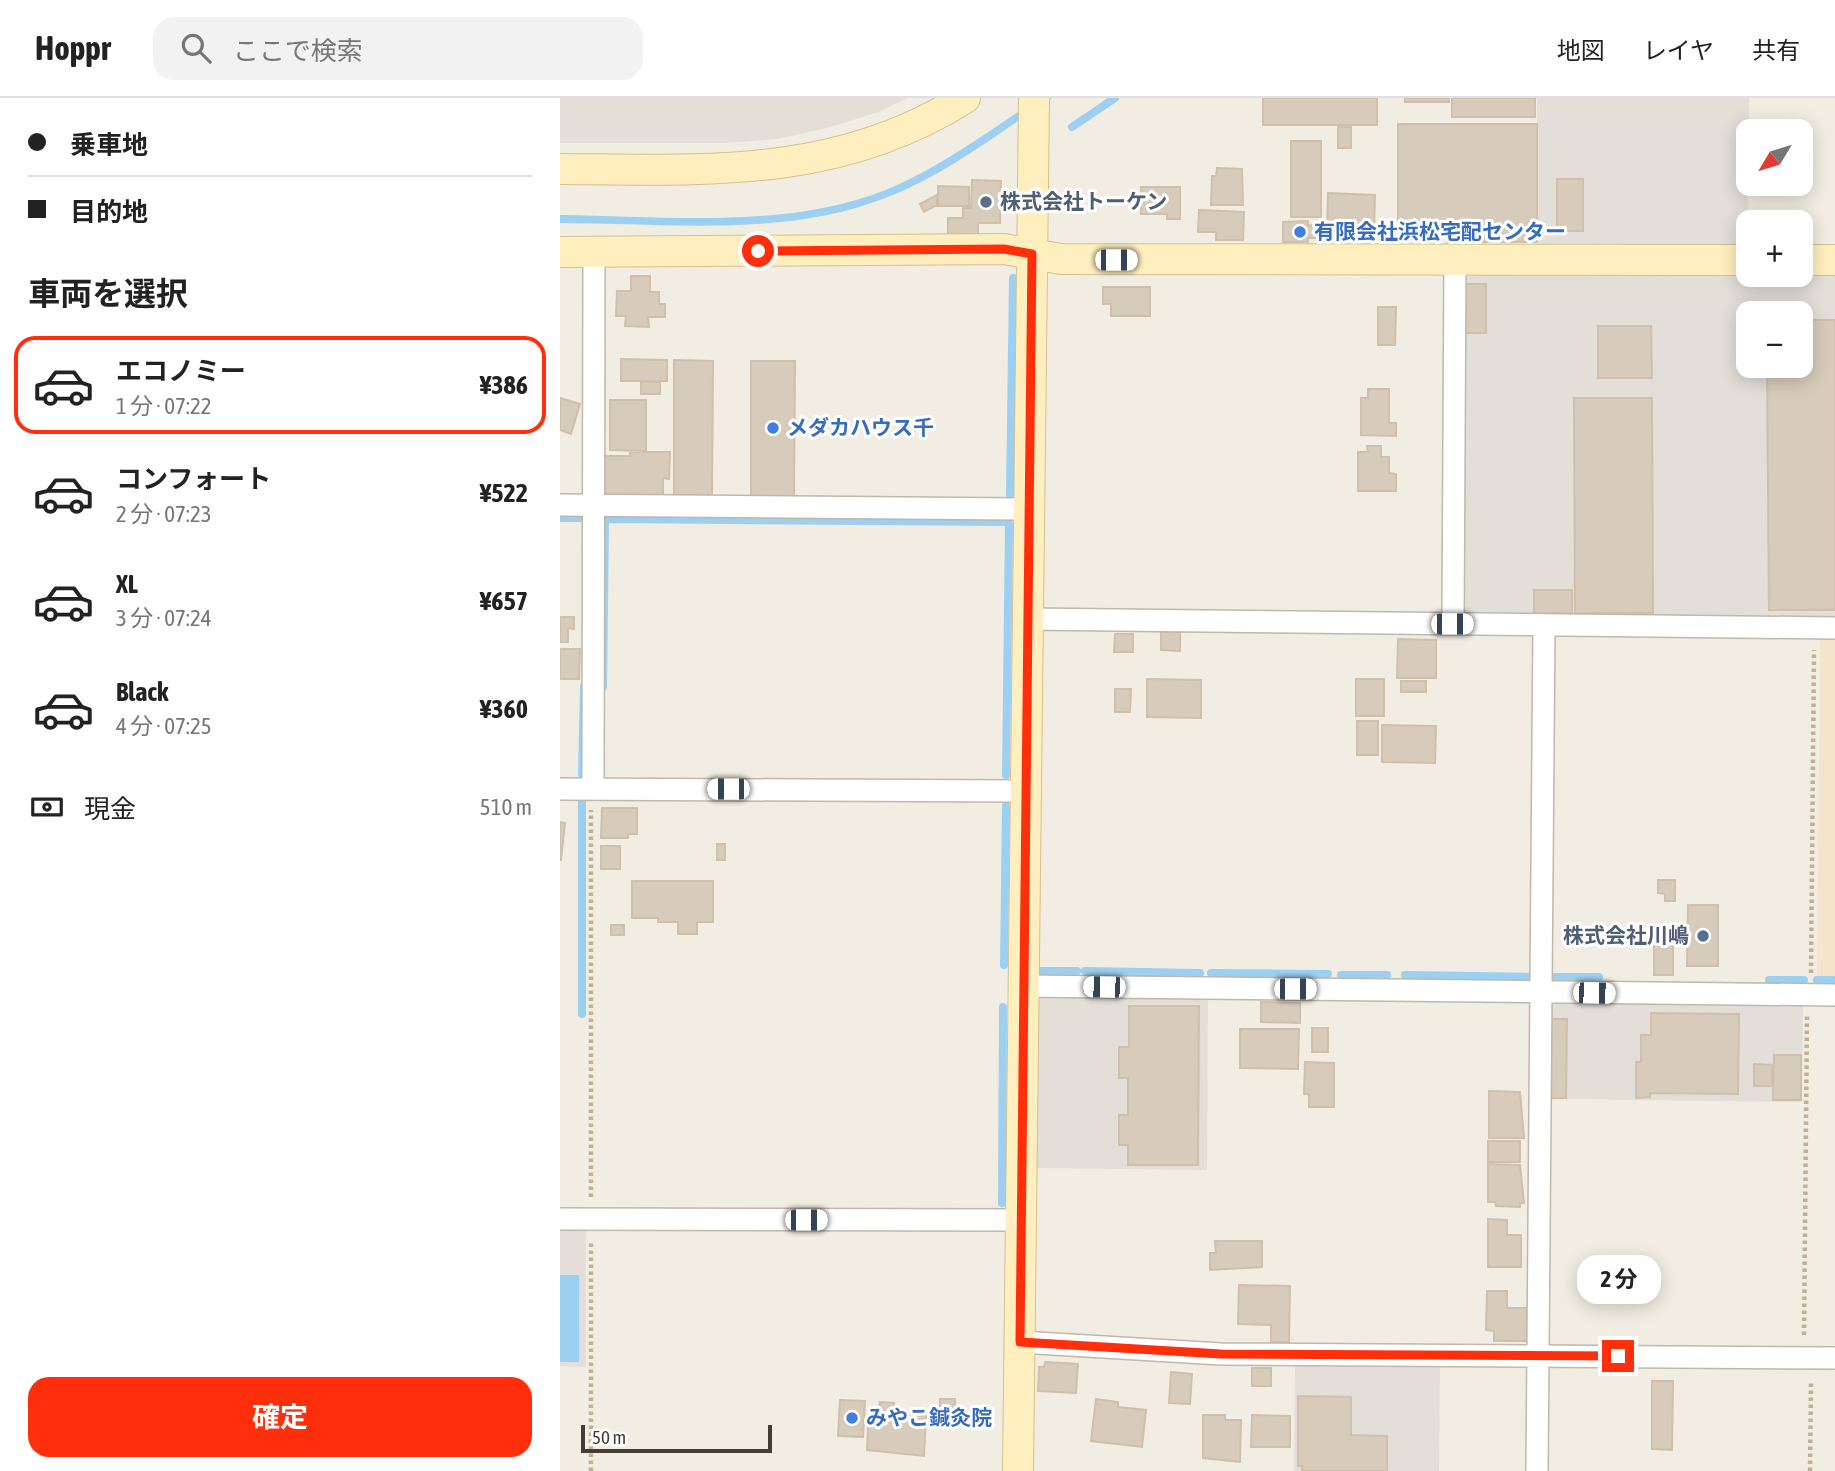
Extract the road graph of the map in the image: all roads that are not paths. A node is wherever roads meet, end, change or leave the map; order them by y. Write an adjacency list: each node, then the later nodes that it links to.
1 (965, 98): 3 (street)
2 (1034, 112): 6 (street)
3 (560, 169)
4 (560, 252): 5 (street)
5 (594, 252): 6 (street); 12 (street)
6 (1032, 254): 7 (street); 13 (street)
7 (1455, 260): 8 (street); 15 (street)
8 (1736, 260)
9 (1813, 260): 10 (street)
10 (1835, 260)
11 (560, 505): 12 (street)
12 (594, 505): 13 (street); 19 (street)
13 (1029, 509): 14 (street)
14 (1027, 619): 15 (street); 20 (street)
15 (1452, 624): 16 (street)
16 (1544, 625): 17 (street); 22 (street)
17 (1825, 628)
18 (560, 789): 19 (street)
19 (592, 789): 20 (street)
20 (1025, 791): 21 (street)
21 (1022, 986): 22 (street); 25 (street)
22 (1541, 992): 23 (street); 27 (street)
23 (1835, 995)
24 (560, 1219): 25 (street)
25 (1021, 1220): 26 (street)
26 (1020, 1342): 27 (street); 29 (street)
27 (1538, 1356): 28 (street); 30 (street)
28 (1835, 1357)
29 (1018, 1471)
30 (1537, 1471)

